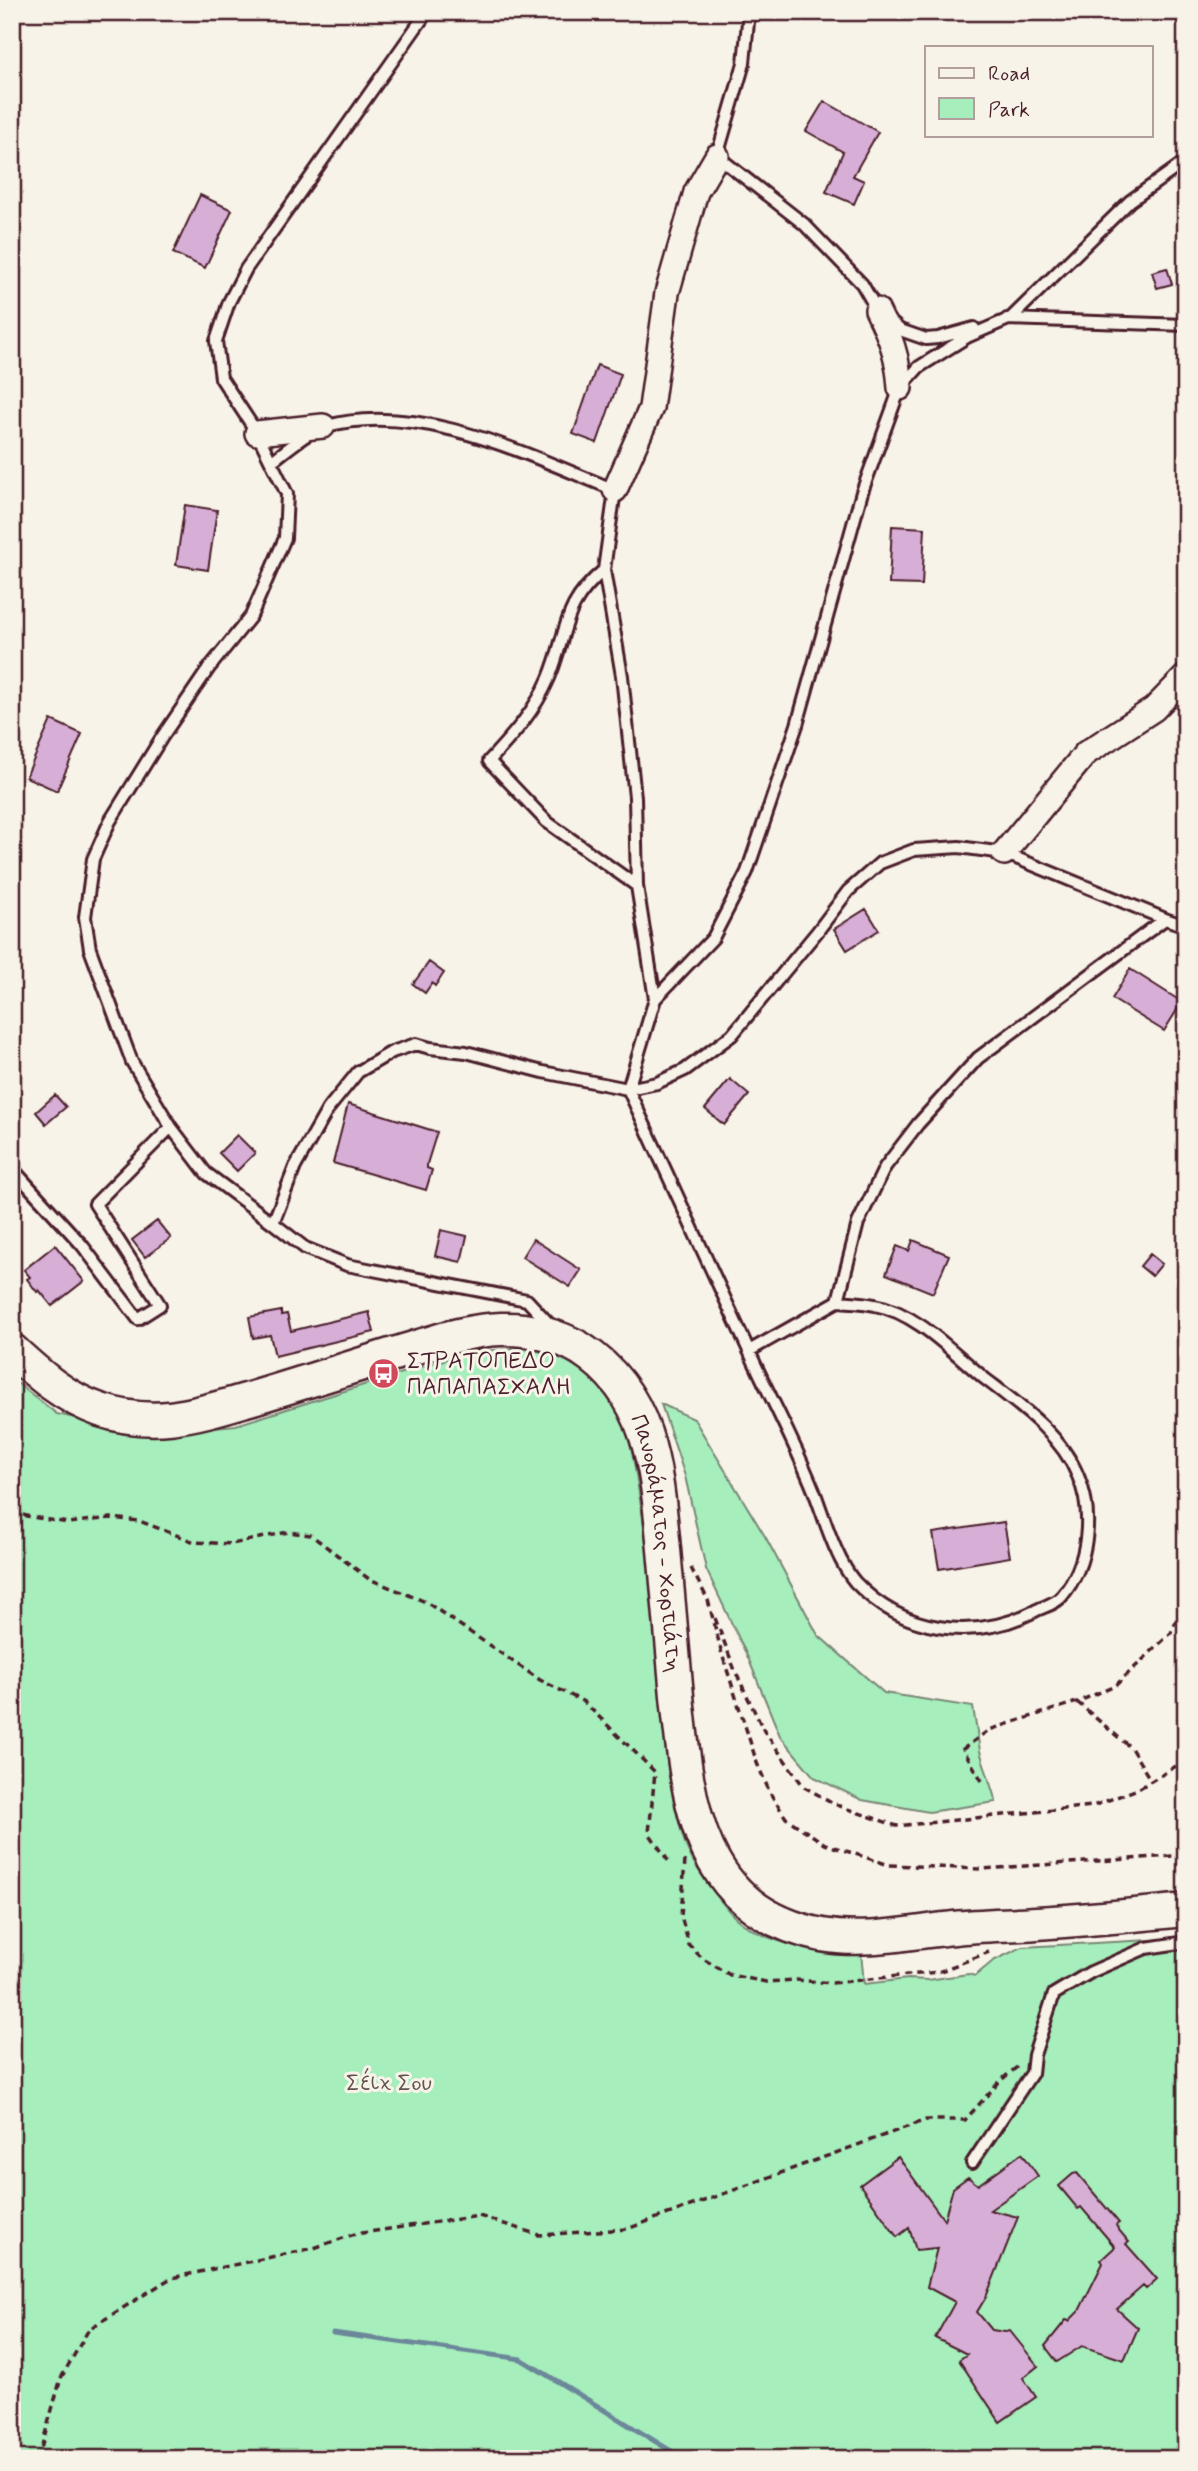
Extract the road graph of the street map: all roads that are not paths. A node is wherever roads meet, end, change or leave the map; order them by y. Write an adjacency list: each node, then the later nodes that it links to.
1 (427, 12): 10 (lane)
2 (749, 12): 3 (lane)
3 (717, 156): 5 (lane); 12 (street)
4 (1186, 162): 6 (lane)
5 (877, 310): 6 (lane); 8 (street)
6 (1011, 318): 7 (lane); 8 (lane)
7 (1185, 325)
8 (900, 388): 19 (lane)
9 (323, 426): 10 (street); 11 (lane); 12 (lane)
10 (257, 433): 11 (lane)
11 (272, 461): 21 (lane)
12 (615, 490): 13 (lane)
13 (604, 570): 16 (lane); 16 (lane)
14 (1186, 676): 15 (street)
15 (1004, 853): 17 (lane); 20 (lane)
16 (637, 886): 19 (lane)
17 (1165, 919): 18 (lane); 24 (lane)
18 (1186, 926)
19 (655, 999): 20 (lane)
20 (628, 1089): 23 (lane); 27 (lane)
21 (172, 1127): 22 (lane); 23 (lane)
22 (12, 1168)
23 (273, 1223): 25 (lane)
24 (838, 1301): 27 (lane); 27 (lane)
25 (566, 1341): 26 (main road, Πανοράματος - Χορτιάτη); 28 (main road, Πανοράματος - Χορτιάτη)
26 (12, 1350)
27 (749, 1352)
28 (1186, 1910)
29 (1186, 1942): 30 (lane)
30 (972, 2163)

